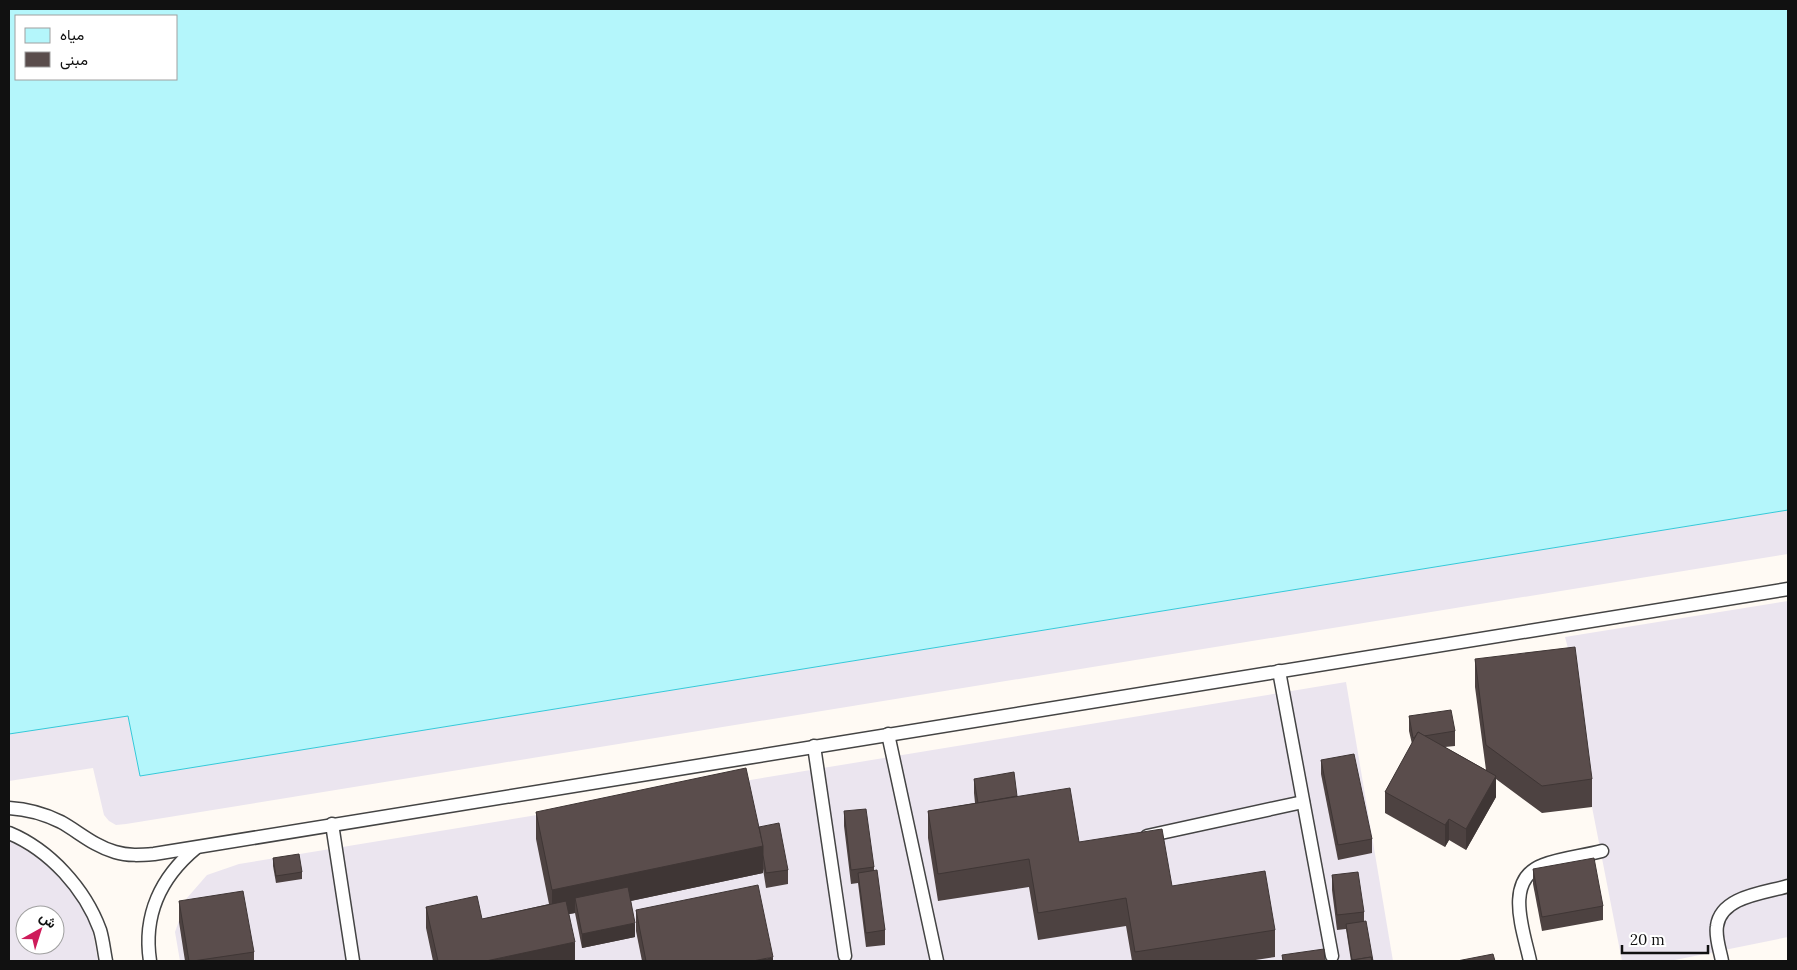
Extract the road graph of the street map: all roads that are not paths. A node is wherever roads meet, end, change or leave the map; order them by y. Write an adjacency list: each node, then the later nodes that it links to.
1 (1788, 589): 2 (lane)
2 (1279, 671): 3 (lane); 5 (lane)
3 (888, 734): 4 (lane); 18 (lane)
4 (814, 746): 7 (lane); 13 (lane)
5 (1304, 802): 9 (lane); 14 (lane)
6 (9, 808): 10 (lane)
7 (332, 824): 10 (lane); 17 (lane)
8 (9, 833): 15 (lane)
9 (1133, 839)
10 (198, 846): 16 (lane)
11 (1602, 852): 19 (lane)
12 (1788, 886): 20 (lane)
13 (845, 956)
14 (1332, 956)
15 (106, 961)
16 (150, 961)
17 (353, 961)
18 (937, 961)
19 (1530, 961)
20 (1722, 961)

